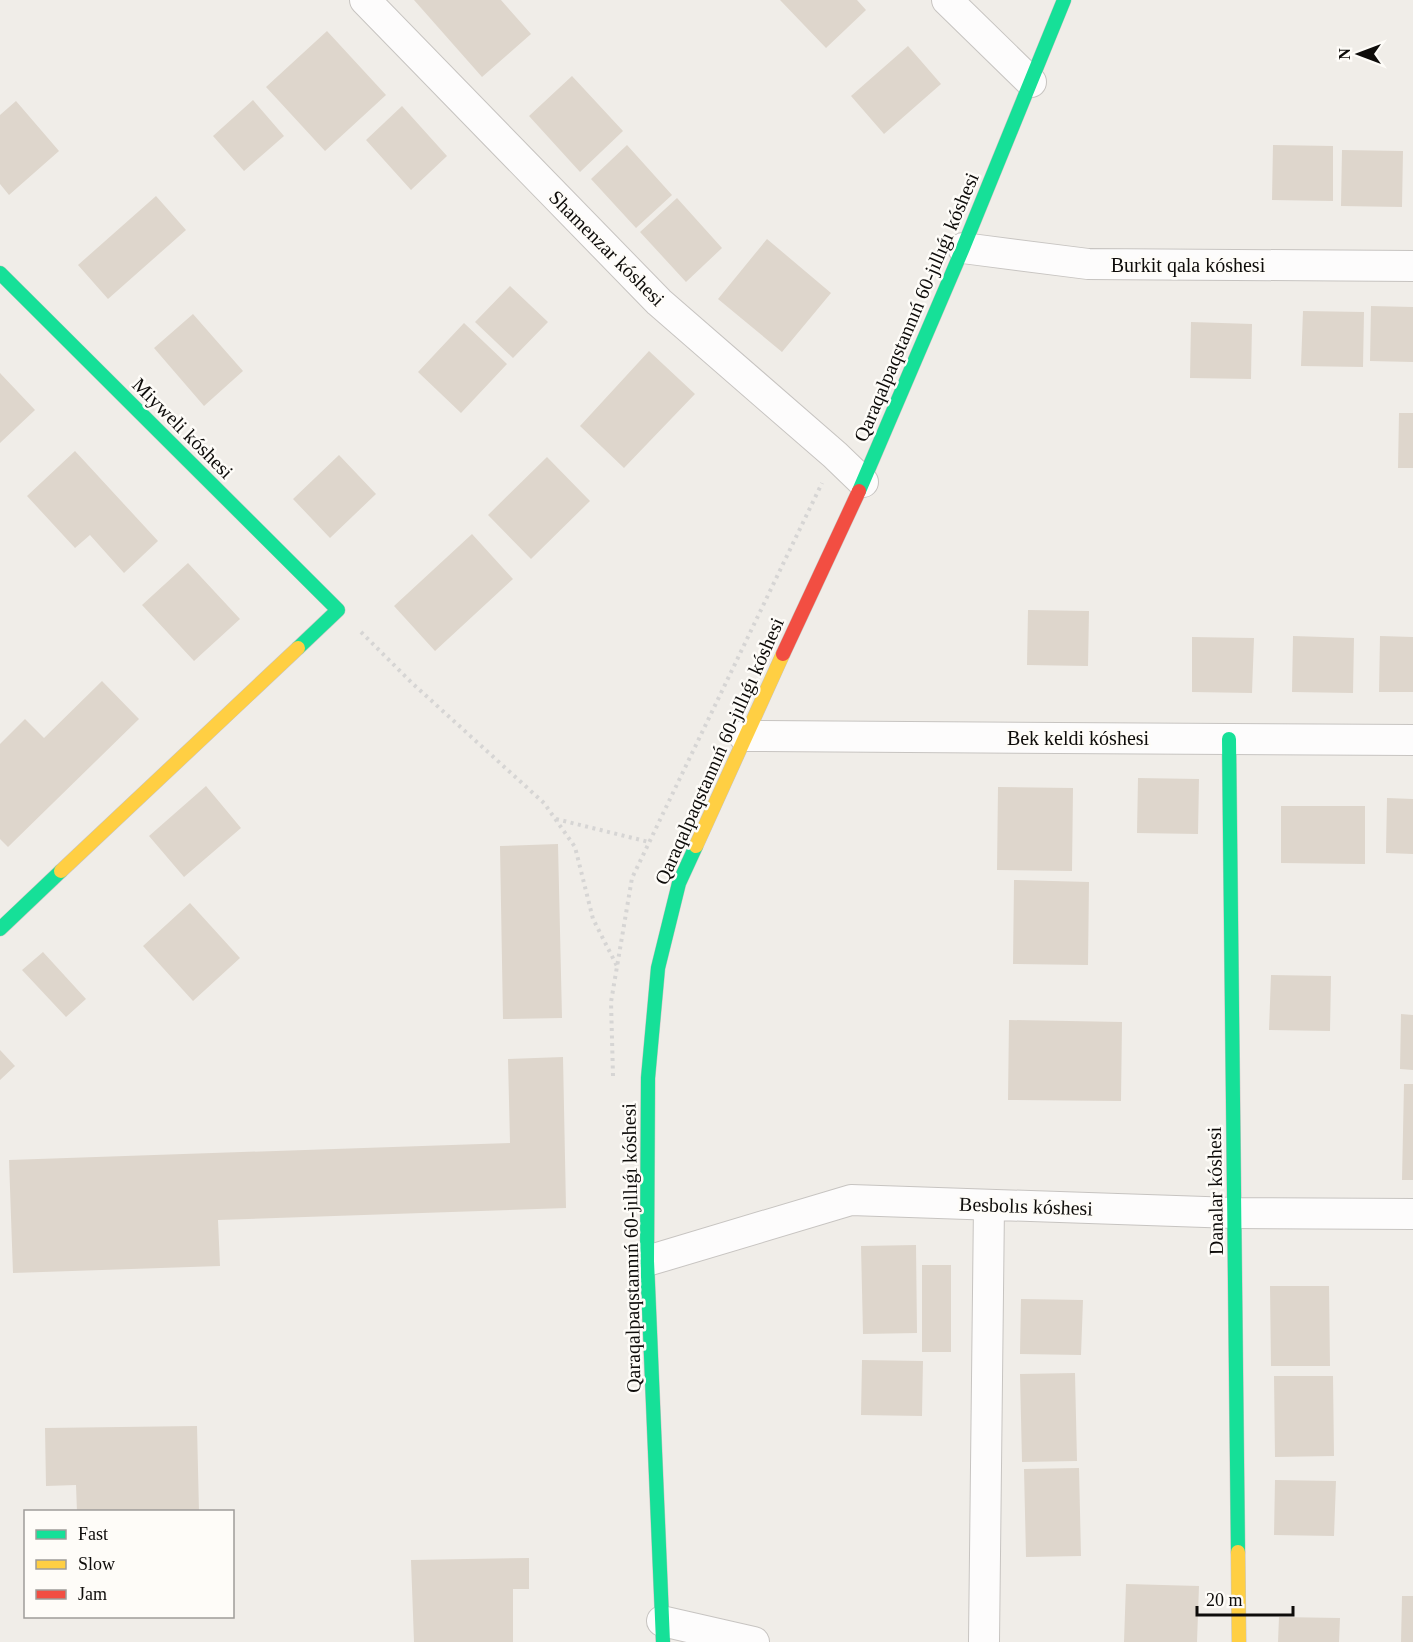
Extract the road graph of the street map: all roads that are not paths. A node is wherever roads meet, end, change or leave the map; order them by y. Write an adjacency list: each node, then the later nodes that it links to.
1 (365, 0): 8 (street, Shamenzar kóshesi)
2 (948, 0): 4 (street)
3 (1064, 0): 4 (street, Qaraqalpaqstannıń 60-jıllıǵı kóshesi)
4 (1031, 82): 5 (street, Qaraqalpaqstannıń 60-jıllıǵı kóshesi)
5 (963, 248): 6 (street, Burkit qala kóshesi); 8 (street, Qaraqalpaqstannıń 60-jıllıǵı kóshesi)
6 (1413, 266)
7 (0, 273): 12 (street, Miyweli kóshesi)
8 (862, 482): 9 (street, Qaraqalpaqstannıń 60-jıllıǵı kóshesi)
9 (744, 736): 10 (street, Bek keldi kóshesi); 16 (street, Qaraqalpaqstannıń 60-jıllıǵı kóshesi)
10 (1229, 739): 11 (street, Bek keldi kóshesi); 14 (street, Danalar kóshesi)
11 (1413, 740)
12 (3, 919)
13 (989, 1205): 14 (street, Besbolıs kóshesi); 16 (street, Besbolıs kóshesi); 19 (street)
14 (1234, 1213): 15 (street, Besbolıs kóshesi); 20 (street, Danalar kóshesi)
15 (1413, 1214)
16 (647, 1261): 17 (street, Qaraqalpaqstannıń 60-jıllıǵı kóshesi)
17 (662, 1631): 18 (street)
18 (754, 1642)
19 (984, 1642)
20 (1239, 1642)

